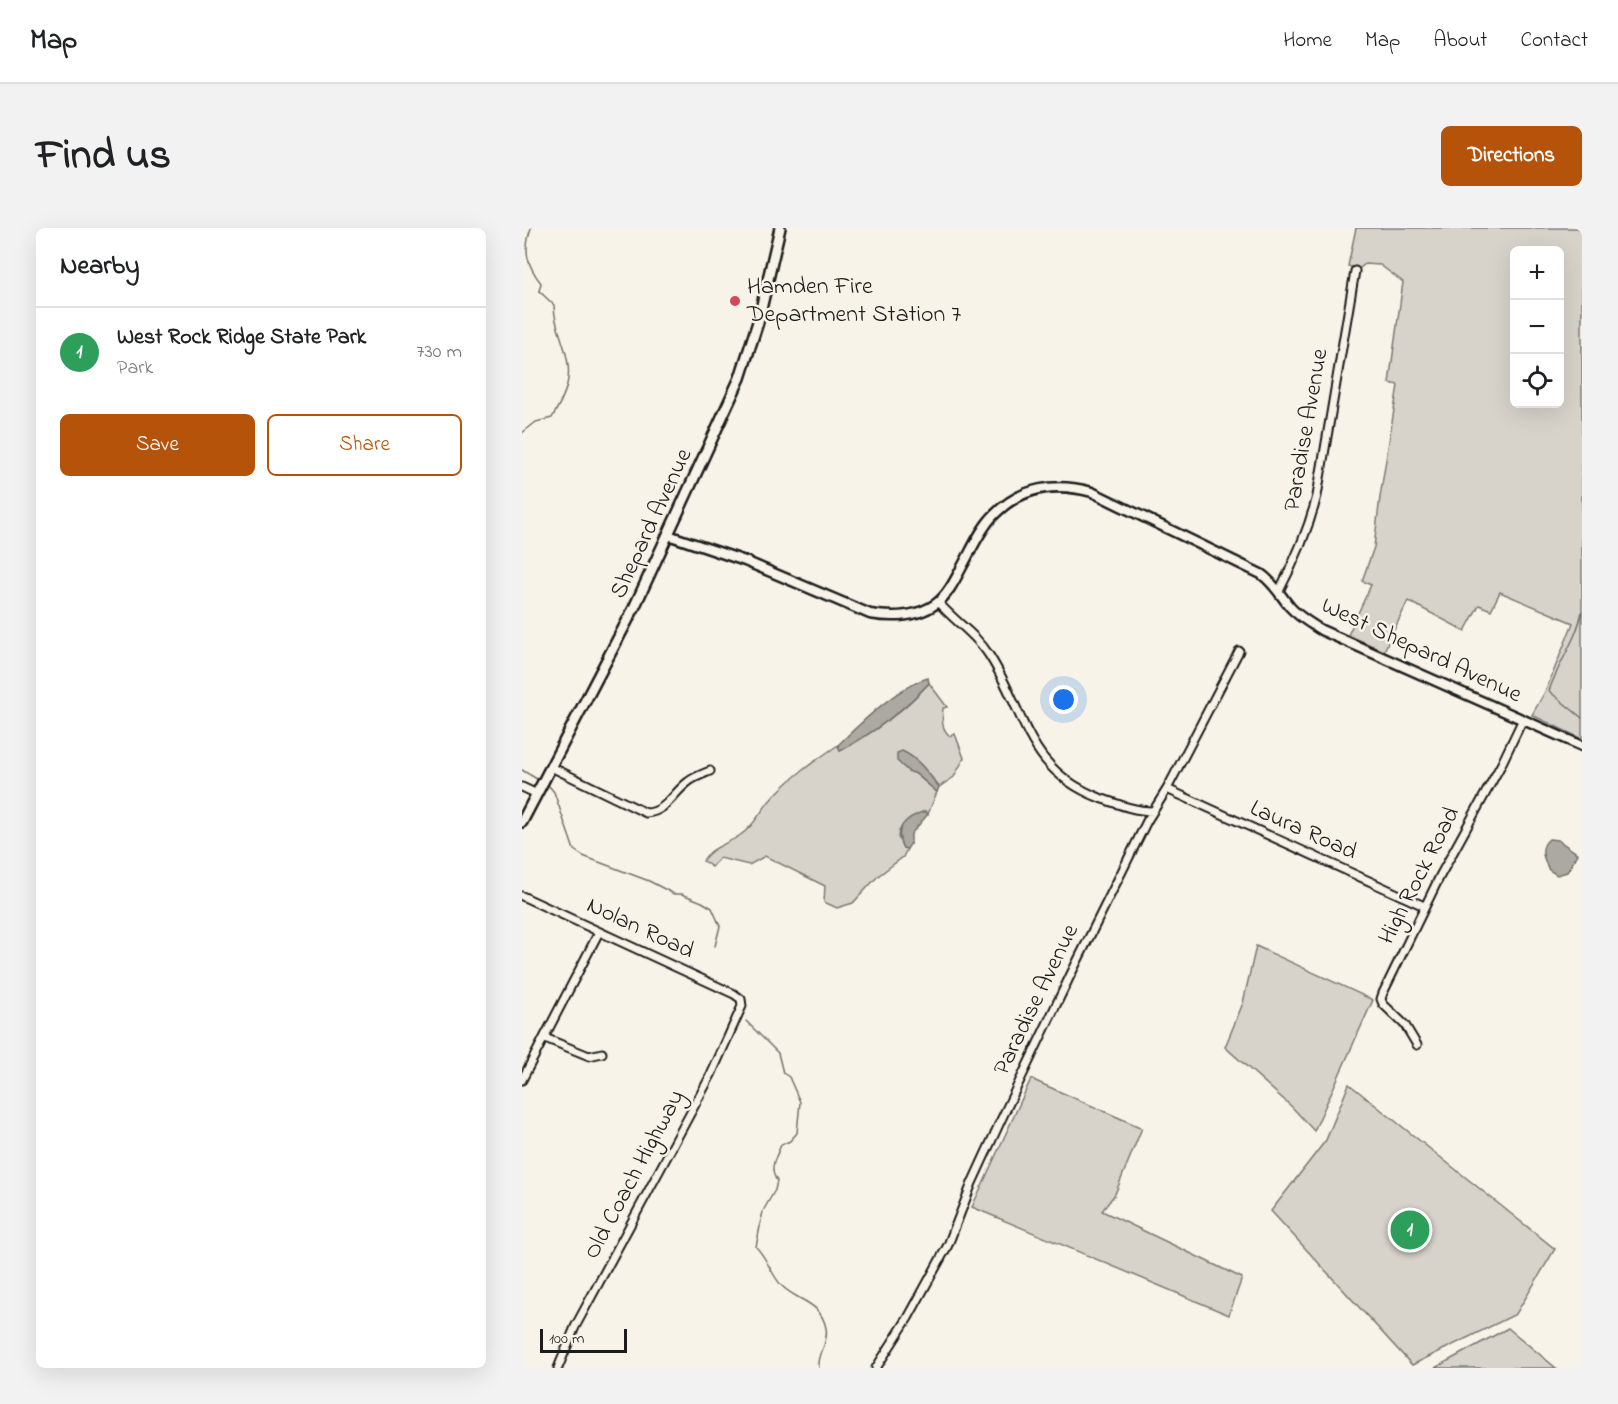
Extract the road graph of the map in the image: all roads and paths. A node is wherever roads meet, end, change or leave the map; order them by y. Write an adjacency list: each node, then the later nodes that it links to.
1 (780, 228): 3 (main road, Shepard Avenue)
2 (1355, 271): 4 (street, Paradise Avenue)
3 (668, 535): 5 (street); 9 (main road, Shepard Avenue)
4 (1279, 591): 5 (street, West Shepard Avenue); 7 (street, West Shepard Avenue)
5 (938, 603): 14 (street)
6 (1239, 651): 12 (street, Paradise Avenue)
7 (1523, 719): 8 (street, West Shepard Avenue); 17 (street, High Rock Road)
8 (1582, 746)
9 (551, 767): 10 (street); 13 (main road, Shepard Avenue)
10 (710, 771)
11 (522, 787): 13 (street)
12 (1167, 789): 14 (street, Paradise Avenue); 17 (street, Laura Road)
13 (537, 794): 15 (main road, Shepard Avenue)
14 (1153, 811): 25 (street, Paradise Avenue)
15 (522, 822)
16 (522, 896): 18 (street, Nolan Road)
17 (1424, 906): 21 (street, High Rock Road)
18 (599, 932): 19 (street, Nolan Road); 20 (street)
19 (741, 999): 24 (street, Old Coach Highway)
20 (545, 1038): 22 (street); 23 (street)
21 (1418, 1045)
22 (602, 1053)
23 (522, 1080)
24 (558, 1368)
25 (876, 1368)

